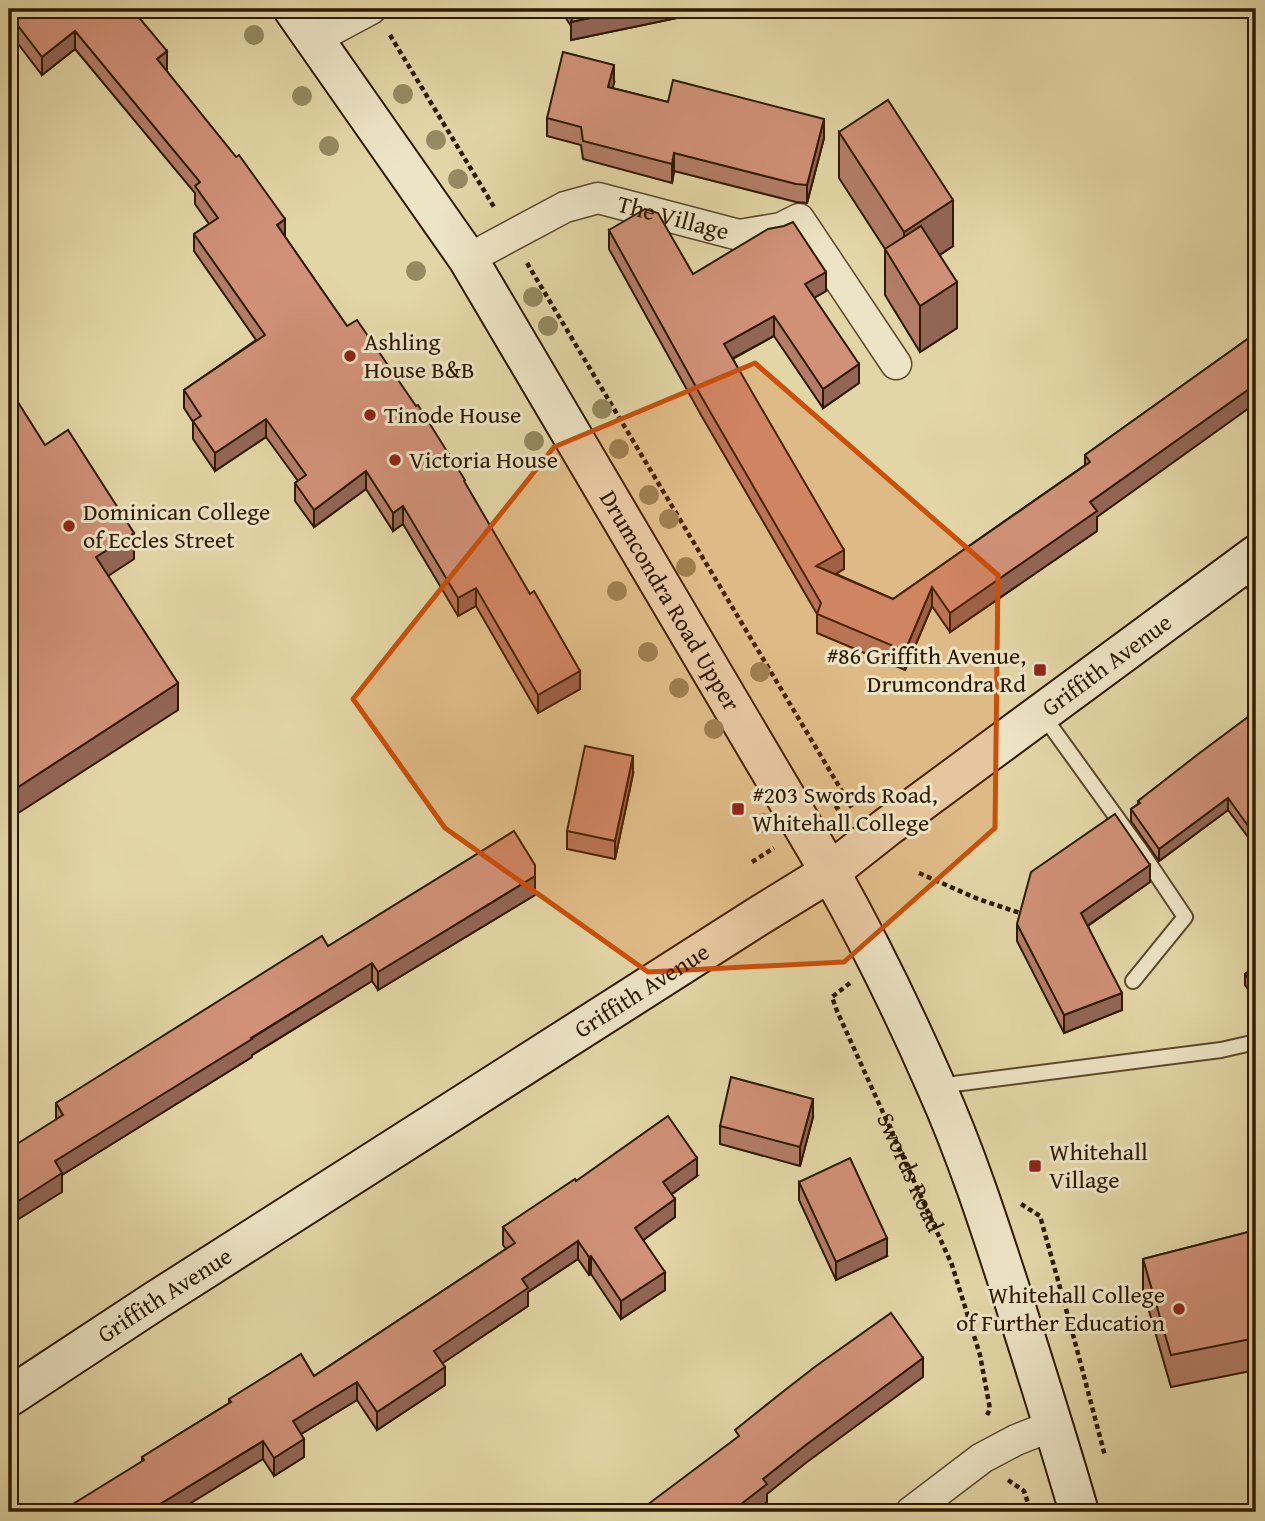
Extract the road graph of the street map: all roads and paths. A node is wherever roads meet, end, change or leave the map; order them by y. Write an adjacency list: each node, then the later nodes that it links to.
1 (369, 10): 2 (street); 3 (path)
2 (304, 24): 4 (main road, Drumcondra Road Upper)
3 (511, 236): 4 (street, The Village); 5 (street, The Village); 8 (path)
4 (468, 259): 9 (main road, Drumcondra Road Upper)
5 (895, 364)
6 (1251, 570): 7 (main road, Griffith Avenue)
7 (1042, 713): 9 (main road, Griffith Avenue); 13 (lane)
8 (853, 808)
9 (830, 872): 12 (main road, Drumcondra Road Upper); 16 (main road, Griffith Avenue)
10 (919, 873): 11 (path)
11 (1023, 914)
12 (877, 961): 15 (main road, Drumcondra Road Upper); 17 (path, Swords Road)
13 (1133, 981)
14 (1256, 1042): 15 (lane)
15 (936, 1086): 18 (main road, Drumcondra Road Upper)
16 (9, 1397)
17 (990, 1409)
18 (1054, 1425): 20 (street); 22 (main road)
19 (1024, 1491): 21 (path)
20 (911, 1512)
21 (1031, 1512)
22 (1079, 1512)

